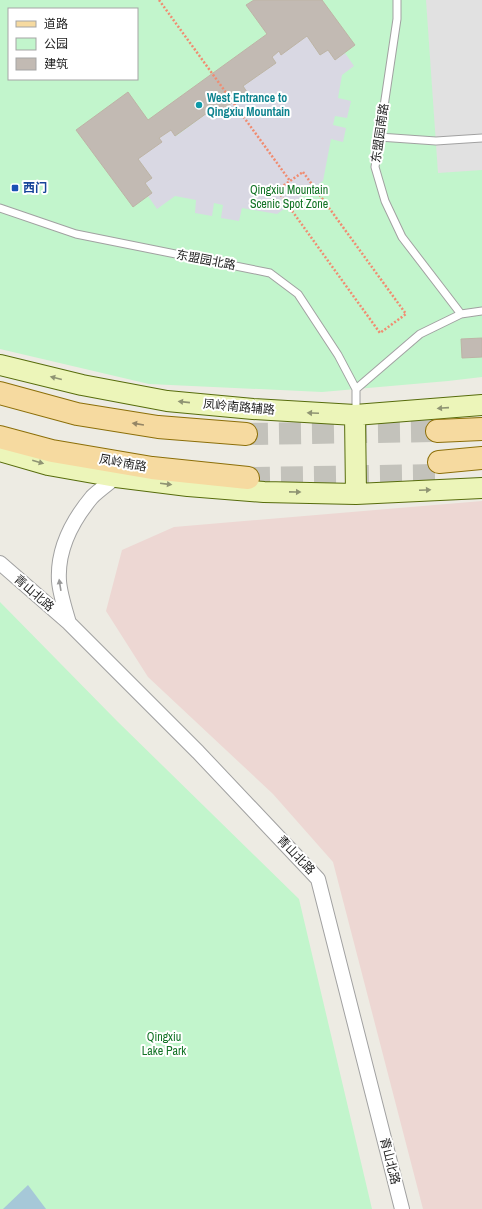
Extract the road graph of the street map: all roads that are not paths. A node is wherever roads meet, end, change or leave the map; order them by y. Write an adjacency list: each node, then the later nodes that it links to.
1 (397, 0): 2 (lane, 东盟园南路)
2 (379, 137): 3 (lane); 6 (lane, 东盟园南路)
3 (482, 138)
4 (0, 208): 8 (lane, 东盟园北路)
5 (482, 311): 6 (lane)
6 (461, 314): 8 (lane)
7 (0, 365): 11 (street, 凤岭南路辅路, one-way to 7)
8 (356, 389): 11 (lane)
9 (0, 393): 15 (main road, one-way to 9)
10 (482, 405): 11 (street, 凤岭南路辅路, one-way to 11)
11 (356, 415): 22 (street)
12 (0, 422): 16 (main road, 凤岭南路)
13 (482, 430): 14 (main road)
14 (437, 431)
15 (246, 434)
16 (0, 437)
17 (0, 451): 20 (street, one-way to 20)
18 (482, 458): 19 (main road)
19 (482, 472)
20 (116, 477): 22 (street, one-way to 22); 24 (street, 青山北路, one-way to 20)
21 (482, 488): 22 (street, one-way to 21)
22 (356, 494)
23 (0, 562): 24 (street, 青山北路)
24 (68, 623): 25 (street, 青山北路)
25 (402, 1209)

